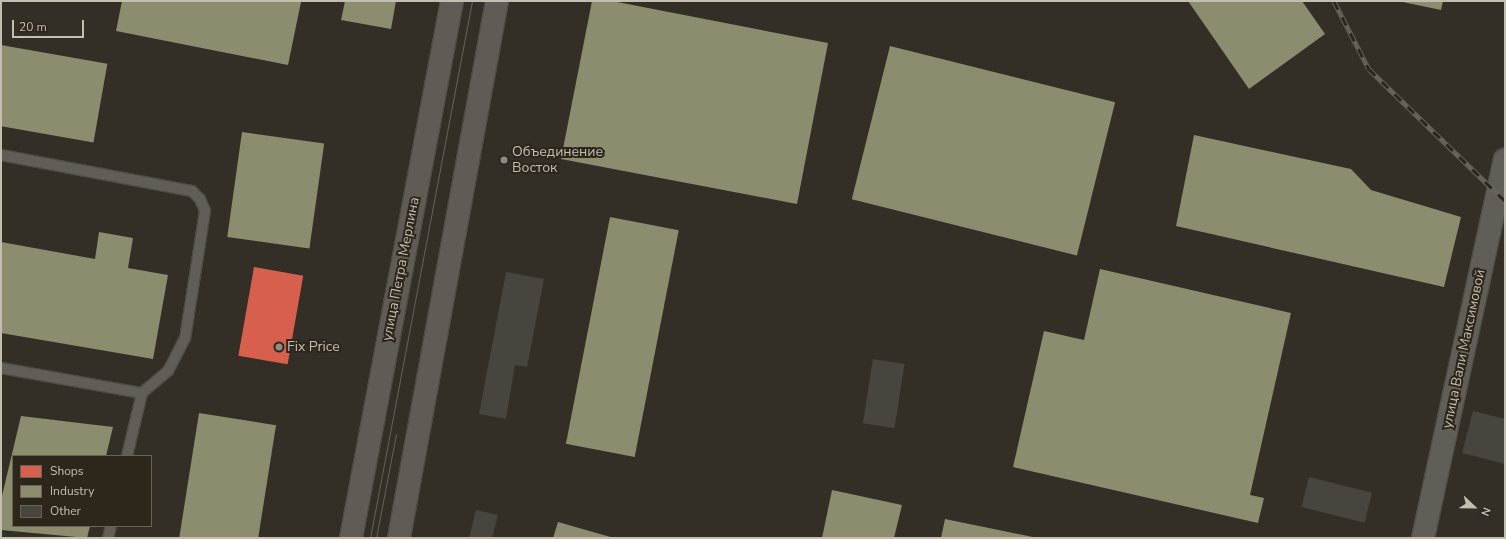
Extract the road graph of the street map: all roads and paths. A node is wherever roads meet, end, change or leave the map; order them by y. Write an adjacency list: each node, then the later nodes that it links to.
1 (452, 1): 10 (main road, улица Петра Мерлина)
2 (497, 1): 11 (main road)
3 (1, 155): 6 (lane)
4 (1505, 160): 12 (street, улица Вали Максимовой)
5 (1, 368): 6 (lane)
6 (142, 393): 7 (lane)
7 (127, 455)
8 (111, 527): 9 (lane)
9 (108, 538)
10 (351, 538)
11 (399, 538)
12 (1423, 538)

